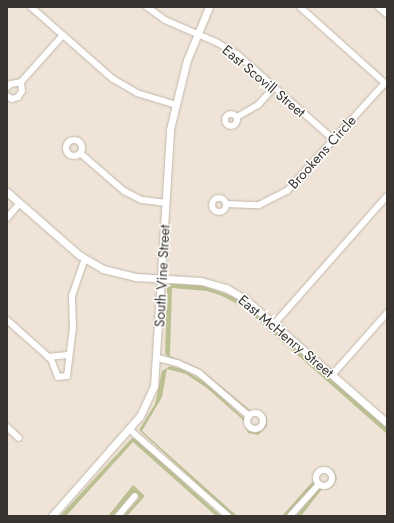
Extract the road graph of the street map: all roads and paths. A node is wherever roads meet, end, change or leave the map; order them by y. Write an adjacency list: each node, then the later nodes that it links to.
1 (31, 7): 8 (street)
2 (147, 7): 7 (street, East Scovill Street)
3 (209, 7): 7 (street, South Vine Street)
4 (300, 7): 10 (street)
5 (380, 7): 6 (main road)
6 (387, 13)
7 (196, 34): 12 (street, East Scovill Street); 14 (street, South Vine Street)
8 (63, 35): 9 (street); 14 (street)
9 (21, 82): 11 (street); 13 (street)
10 (386, 84): 16 (street, Brookens Circle)
11 (7, 87)
12 (274, 87): 15 (street); 16 (street, East Scovill Street)
13 (7, 96)
14 (174, 104): 21 (street, South Vine Street)
15 (237, 117)
16 (334, 140): 22 (street, Brookens Circle)
17 (80, 153): 21 (street)
18 (7, 192): 20 (street, East McHenry Street)
19 (387, 196): 28 (street)
20 (20, 203): 23 (street); 24 (street, East McHenry Street)
21 (165, 203): 25 (street, South Vine Street)
22 (226, 204)
23 (7, 218)
24 (85, 259): 25 (street, East McHenry Street); 29 (street)
25 (162, 278): 28 (street, East McHenry Street); 31 (street, South Vine Street)
26 (387, 313): 32 (street)
27 (7, 320): 30 (street)
28 (275, 323): 32 (street, East McHenry Street)
29 (68, 355): 30 (street); 30 (street)
30 (48, 357)
31 (158, 358): 33 (street); 36 (street, South Vine Street)
32 (332, 375): 34 (street, East McHenry Street)
33 (249, 416)
34 (387, 423)
35 (7, 427): 37 (street)
36 (129, 429): 40 (street, South Vine Street); 42 (street)
37 (19, 438)
38 (319, 484): 43 (street)
39 (135, 496): 41 (street)
40 (52, 516)
41 (118, 516)
42 (228, 516)
43 (290, 516)

